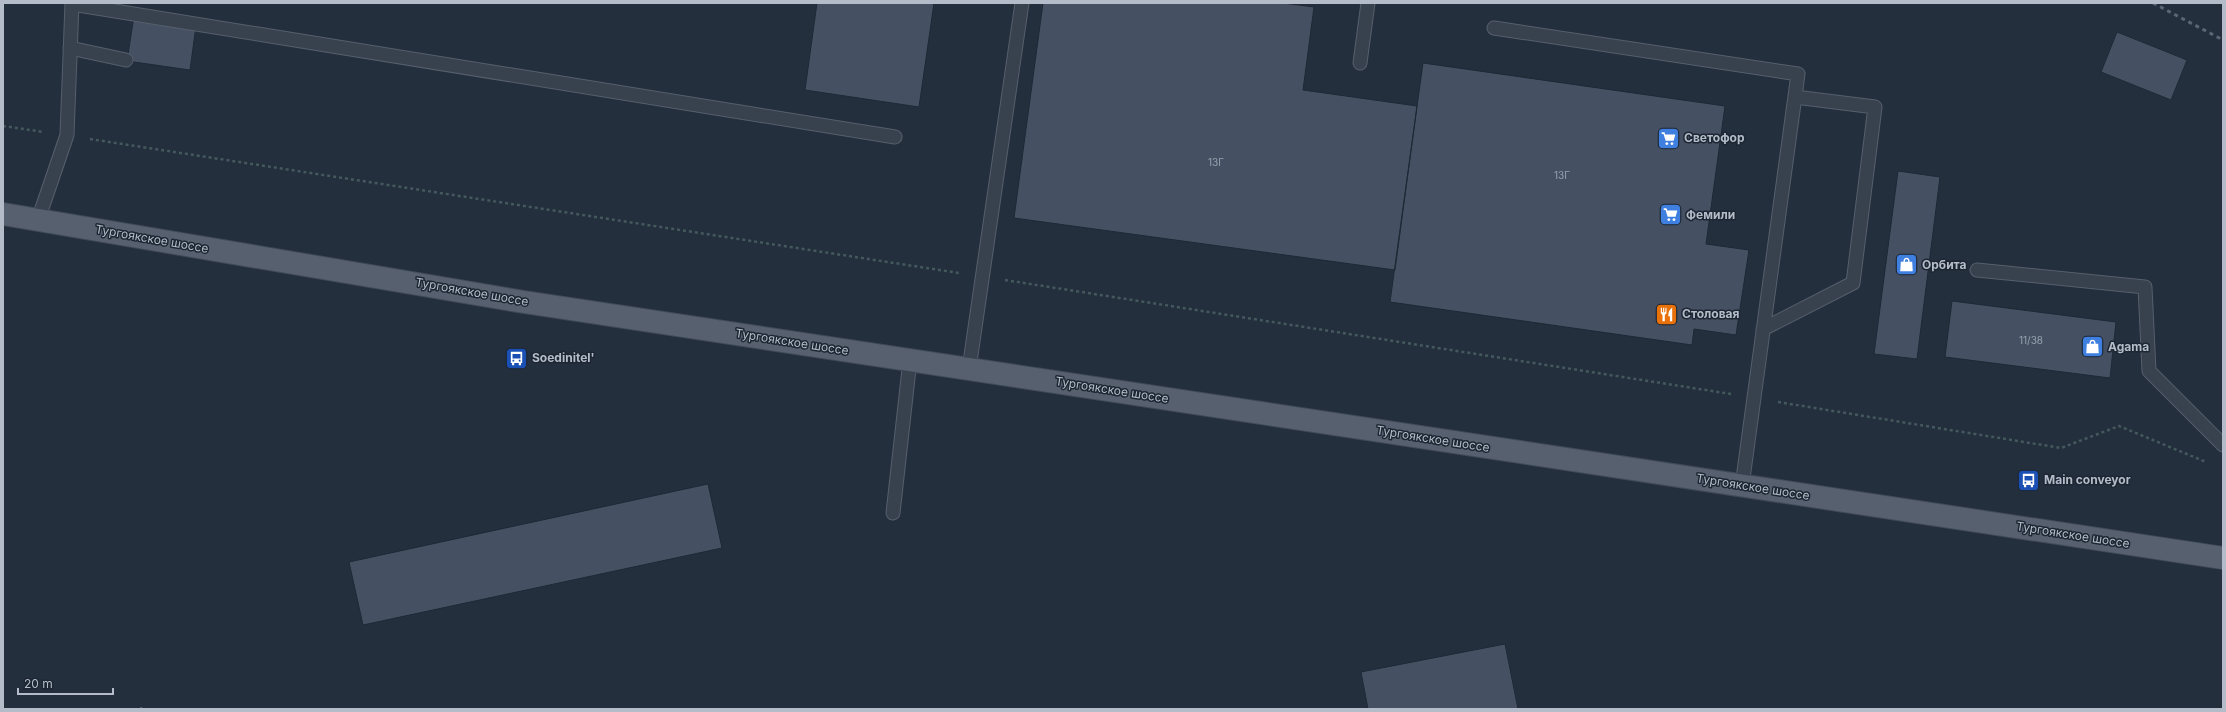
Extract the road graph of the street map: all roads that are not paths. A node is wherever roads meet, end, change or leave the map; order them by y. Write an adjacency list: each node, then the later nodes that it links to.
1 (1022, 3): 15 (lane)
2 (1368, 3): 7 (lane)
3 (72, 4): 5 (lane); 9 (lane)
4 (1494, 28): 8 (lane)
5 (70, 48): 6 (lane); 11 (lane)
6 (126, 60)
7 (1360, 63)
8 (1795, 97): 13 (lane); 13 (lane)
9 (895, 137)
10 (3, 214): 11 (main road, Тургоякское шоссе)
11 (38, 220): 14 (main road, Тургоякское шоссе)
12 (1977, 270): 16 (lane)
13 (1764, 329): 17 (lane)
14 (910, 360): 15 (main road, Тургоякское шоссе); 18 (lane)
15 (969, 369): 17 (main road, Тургоякское шоссе)
16 (2223, 445)
17 (1742, 486): 19 (main road, Тургоякское шоссе)
18 (893, 513)
19 (2223, 558)

